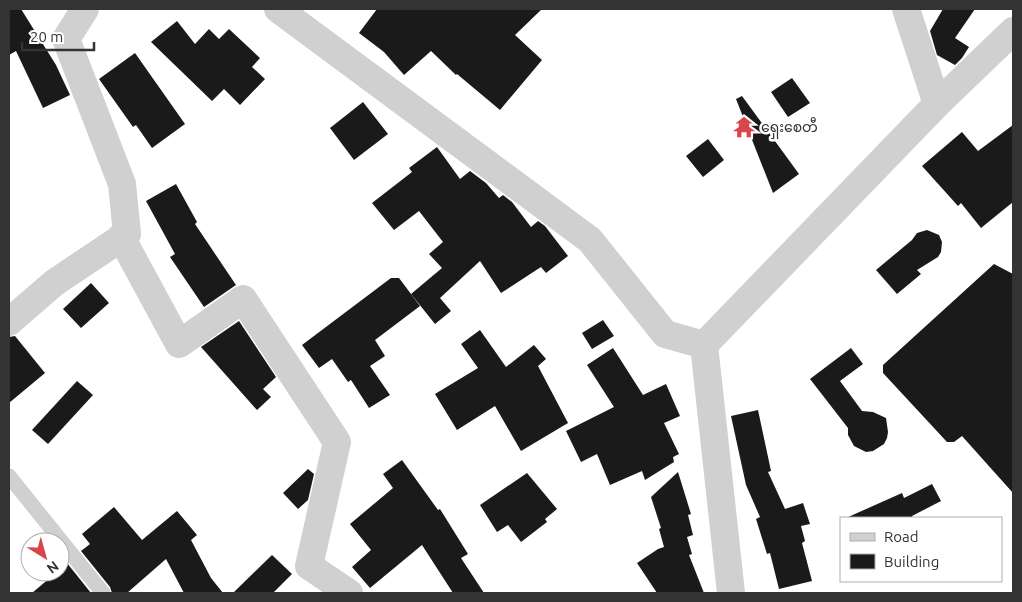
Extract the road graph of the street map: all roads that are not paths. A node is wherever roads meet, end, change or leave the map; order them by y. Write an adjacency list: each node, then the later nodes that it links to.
1 (85, 9): 6 (street)
2 (278, 9): 8 (street)
3 (906, 9): 5 (street)
4 (1013, 31): 5 (street)
5 (936, 104): 8 (street)
6 (122, 238): 7 (street); 11 (street)
7 (9, 322)
8 (704, 345): 12 (street)
9 (9, 476): 10 (lane)
10 (103, 593)
11 (348, 593)
12 (731, 593)

